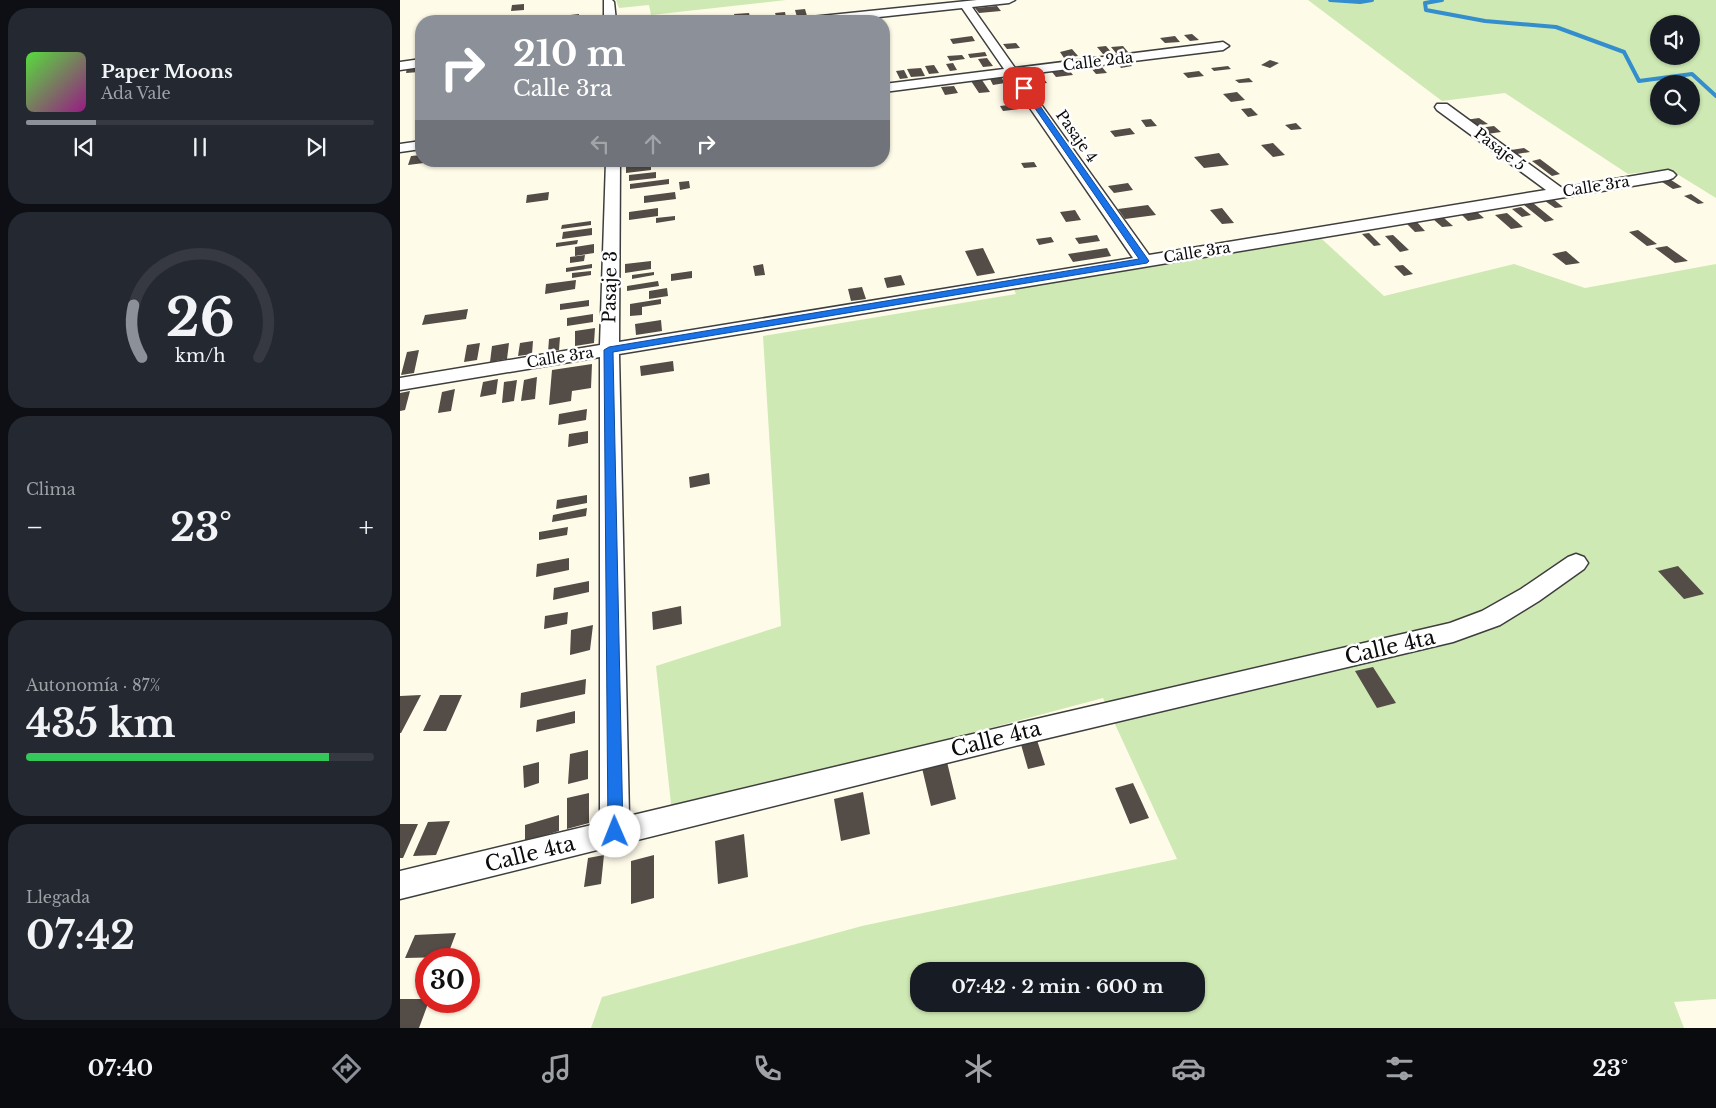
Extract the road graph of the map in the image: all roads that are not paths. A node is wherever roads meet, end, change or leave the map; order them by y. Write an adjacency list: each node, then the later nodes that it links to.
1 (1009, 0): 3 (street)
2 (608, 2): 4 (street)
3 (965, 5): 5 (street); 9 (street, Pasaje 4)
4 (609, 15)
5 (869, 15)
6 (1223, 46): 9 (street, Calle 2da)
7 (415, 64): 8 (street)
8 (400, 66)
9 (1013, 72): 10 (street, Calle 2da); 17 (street, Pasaje 4)
10 (890, 87)
11 (1442, 107): 16 (street, Pasaje 5)
12 (415, 146): 13 (street)
13 (400, 148)
14 (613, 167): 18 (street, Pasaje 3)
15 (1668, 175): 16 (street, Calle 3ra)
16 (1558, 192): 17 (street, Calle 3ra)
17 (1144, 261): 18 (street, Calle 3ra)
18 (609, 350): 19 (street, Calle 3ra); 21 (street, Pasaje 3)
19 (400, 384)
20 (1576, 563): 21 (street, Calle 4ta)
21 (615, 832): 22 (street, Calle 4ta)
22 (401, 887)

